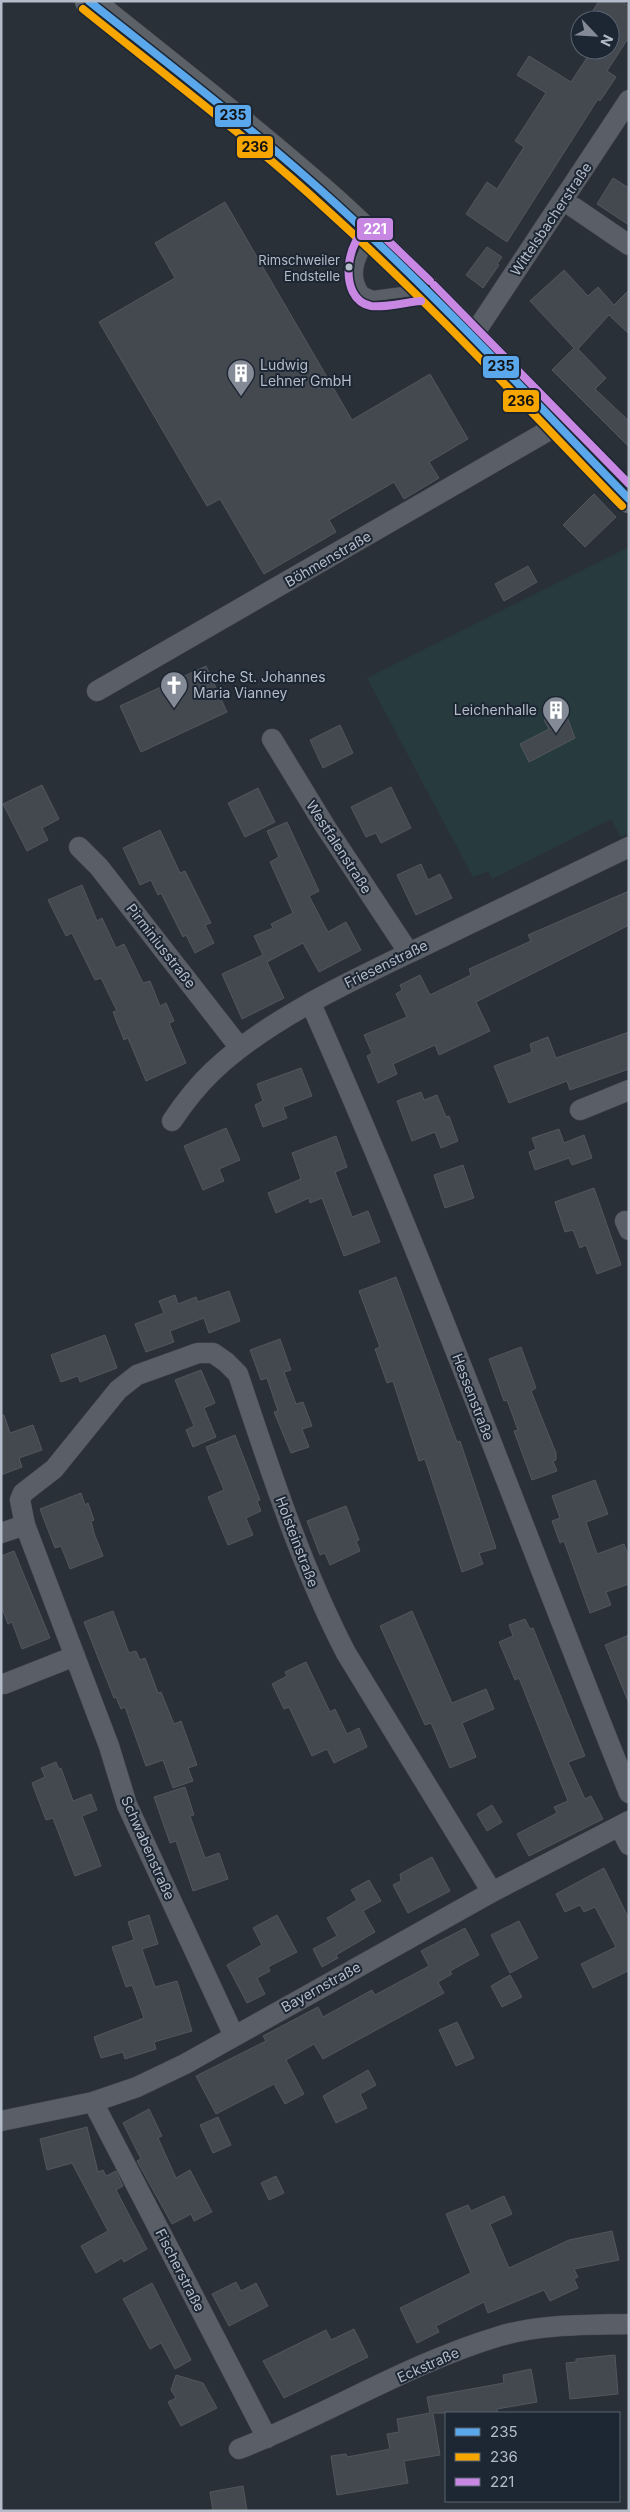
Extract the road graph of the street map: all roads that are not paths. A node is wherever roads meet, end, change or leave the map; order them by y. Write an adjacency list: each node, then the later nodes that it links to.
1 (89, 1): 4 (main road)
2 (629, 100): 3 (street, Wittelsbacherstraße)
3 (563, 200): 5 (street); 7 (street, Wittelsbacherstraße)
4 (371, 238): 6 (main road); 6 (lane)
5 (629, 245)
6 (425, 290): 7 (main road)
7 (472, 337): 8 (main road)
8 (558, 425): 9 (main road); 10 (street, Böhmenstraße)
9 (629, 499)
10 (97, 691)
11 (272, 740): 14 (street, Westfalenstraße)
12 (79, 847): 16 (street, Pirminiusstraße)
13 (629, 847): 14 (street, Friesenstraße)
14 (409, 953): 15 (street, Friesenstraße)
15 (311, 1004): 16 (street, Friesenstraße); 25 (street, Hessenstraße)
16 (240, 1048): 19 (street, Friesenstraße)
17 (629, 1090): 18 (street)
18 (580, 1110)
19 (172, 1121)
20 (64, 1457): 21 (street, Schwabenstraße); 28 (street, Holsteinstraße)
21 (25, 1525): 22 (street); 23 (street, Schwabenstraße)
22 (1, 1533)
23 (74, 1656): 24 (street); 29 (street, Schwabenstraße)
24 (4, 1684)
25 (629, 1793)
26 (624, 1824): 27 (street); 28 (street, Bayernstraße)
27 (629, 1846)
28 (492, 1892): 29 (street, Bayernstraße)
29 (234, 2036): 30 (street, Bayernstraße)
30 (93, 2102): 31 (street, Bayernstraße); 33 (street, Fischerstraße)
31 (1, 2121)
32 (629, 2324): 33 (street, Eckstraße)
33 (267, 2438): 34 (street, Eckstraße)
34 (239, 2449)

